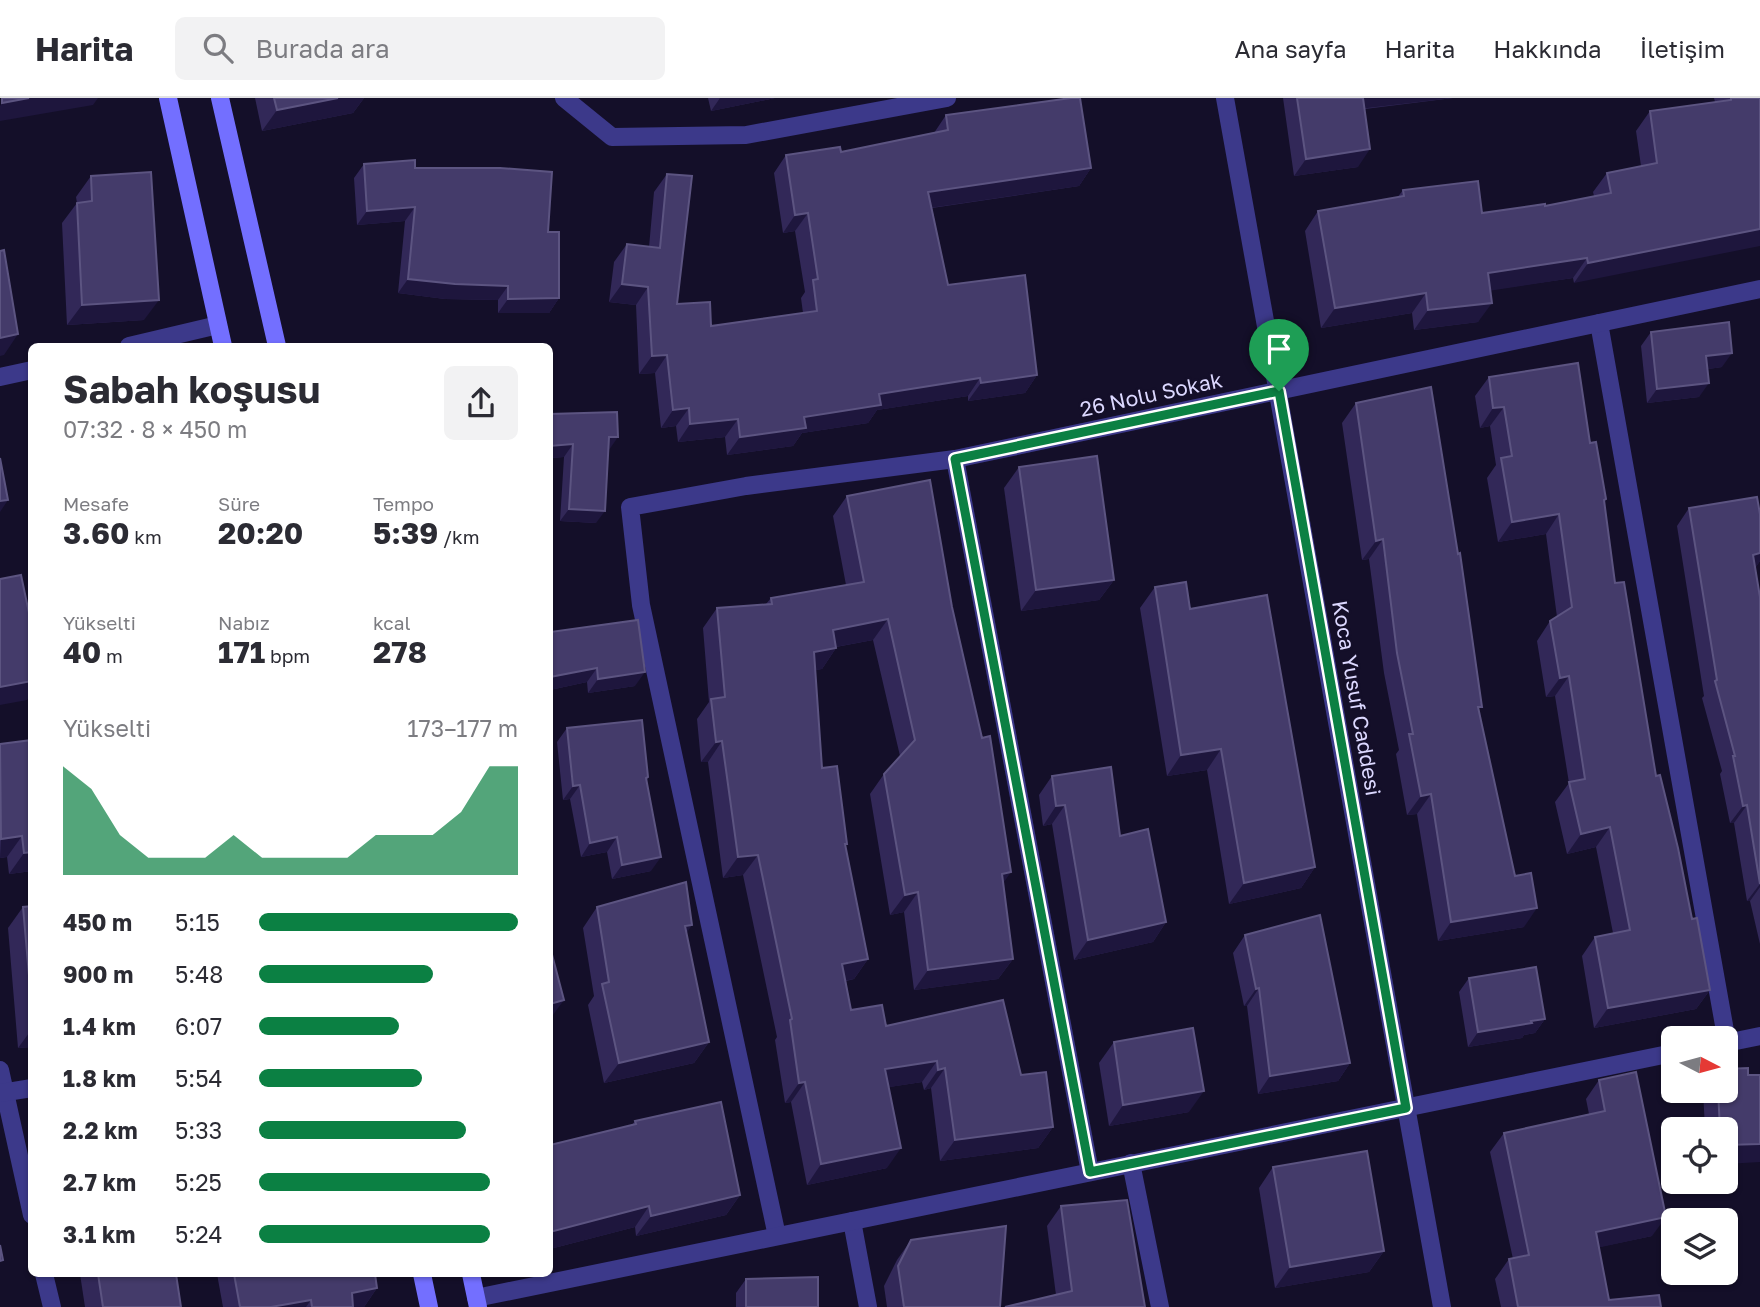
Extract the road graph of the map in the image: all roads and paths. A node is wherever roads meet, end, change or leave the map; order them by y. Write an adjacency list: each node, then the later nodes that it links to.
1 (168, 98): 8 (main road)
2 (220, 98): 11 (main road)
3 (564, 98): 4 (street)
4 (947, 98)
5 (1225, 98): 14 (street, Koca Yusuf Caddesi)
6 (1760, 289): 7 (street, 26 Nolu Sokak)
7 (1599, 323): 14 (street, 26 Nolu Sokak); 16 (street)
8 (218, 325): 9 (street); 10 (main road)
9 (142, 343)
10 (222, 343)
11 (276, 343)
12 (28, 371): 13 (street)
13 (0, 377)
14 (1279, 391): 15 (street, 26 Nolu Sokak); 23 (street, Koca Yusuf Caddesi)
15 (955, 459): 25 (street); 28 (street, 26 Nolu Sokak)
16 (1723, 1026)
17 (1760, 1036): 18 (street)
18 (1738, 1041)
19 (1661, 1055): 23 (street)
20 (0, 1070): 22 (street)
21 (28, 1089): 22 (street)
22 (2, 1093): 26 (street)
23 (1406, 1108): 24 (street); 37 (street, Koca Yusuf Caddesi)
24 (1131, 1163): 25 (street); 36 (street)
25 (1090, 1172): 27 (street)
26 (28, 1199)
27 (852, 1221): 28 (street); 35 (street)
28 (777, 1236): 32 (street)
29 (45, 1277): 33 (street)
30 (423, 1277): 34 (main road)
31 (472, 1277): 32 (main road)
32 (477, 1302)
33 (52, 1307)
34 (429, 1307)
35 (868, 1307)
36 (1160, 1307)
37 (1442, 1307)

